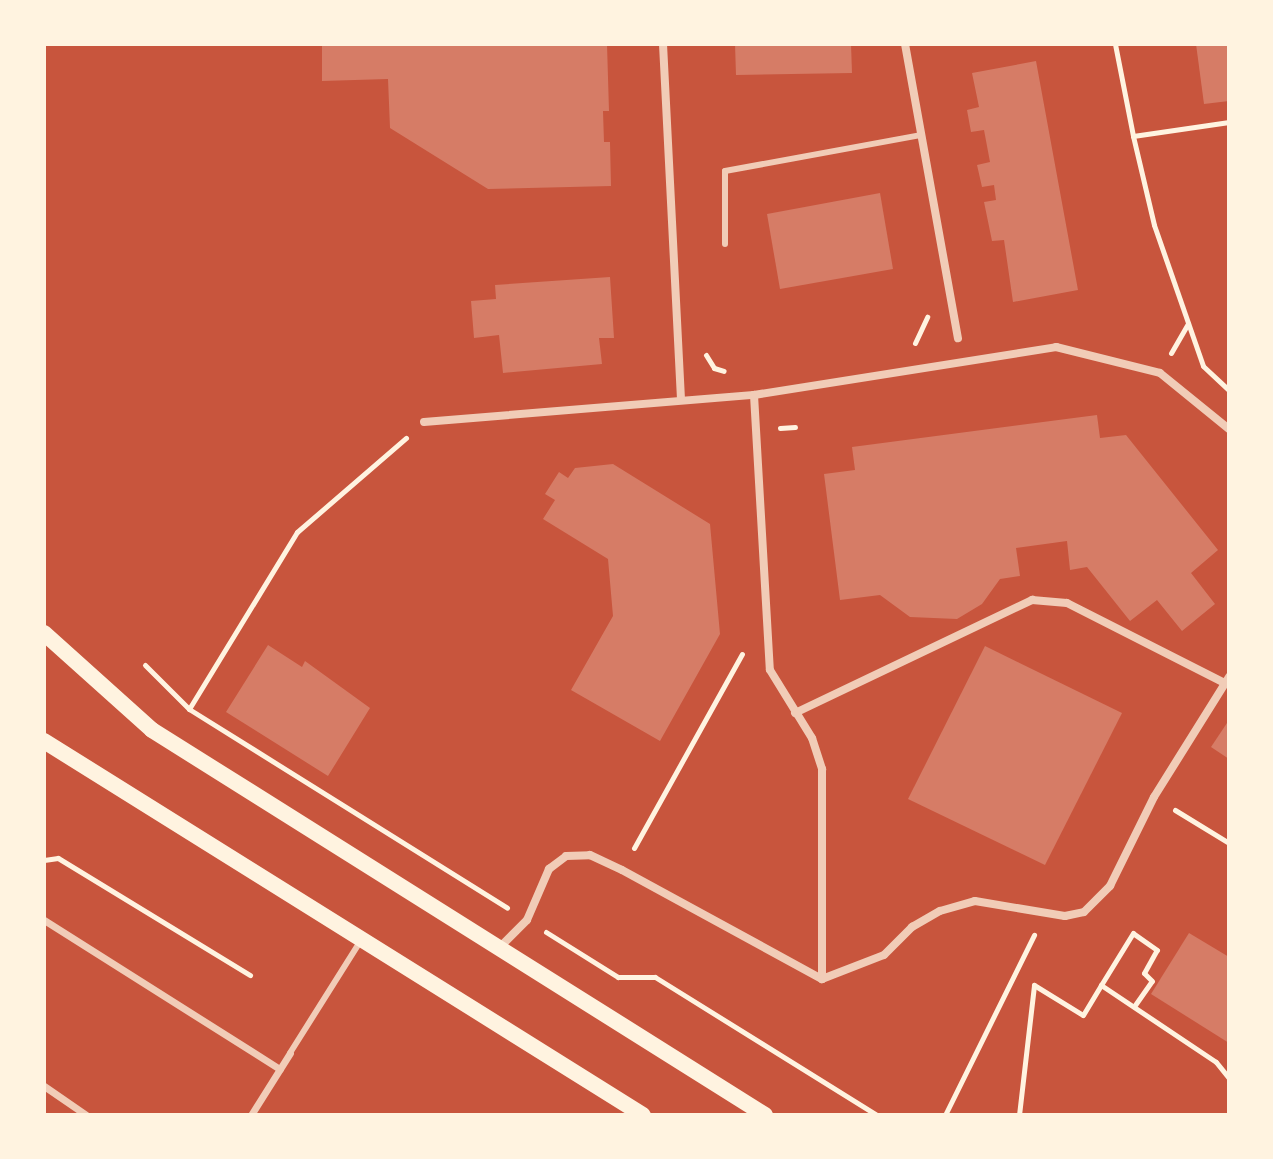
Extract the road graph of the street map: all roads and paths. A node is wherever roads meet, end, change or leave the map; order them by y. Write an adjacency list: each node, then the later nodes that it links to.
1 (663, 44): 11 (street)
2 (905, 44): 5 (street)
3 (1115, 44): 6 (path)
4 (1229, 122): 6 (path)
5 (922, 135): 7 (lane); 8 (street)
6 (1133, 136): 9 (path)
7 (725, 244)
8 (958, 338)
9 (1229, 390)
10 (754, 395): 11 (street); 13 (street); 14 (street)
11 (681, 398): 12 (street)
12 (424, 422): 17 (path)
13 (1229, 429)
14 (764, 616): 18 (street); 23 (path)
15 (44, 633): 27 (main road)
16 (1227, 680): 18 (street); 20 (street)
17 (189, 709)
18 (795, 713): 29 (street)
19 (44, 741): 26 (main road)
20 (1154, 797): 21 (path); 24 (street)
21 (1229, 843)
22 (44, 860): 28 (path)
23 (622, 870): 27 (street); 29 (street)
24 (1045, 913): 29 (street); 40 (path)
25 (44, 920): 33 (street)
26 (362, 939): 32 (lane); 38 (main road)
27 (500, 947): 39 (main road)
28 (250, 975)
29 (822, 979)
30 (1101, 985): 31 (path); 31 (path); 41 (path)
31 (1135, 1005): 34 (path)
32 (290, 1053): 33 (street)
33 (280, 1069): 37 (street)
34 (1229, 1078)
35 (44, 1086): 36 (street)
36 (86, 1115)
37 (251, 1115)
38 (643, 1115)
39 (765, 1115)
40 (945, 1115)
41 (1019, 1115)

